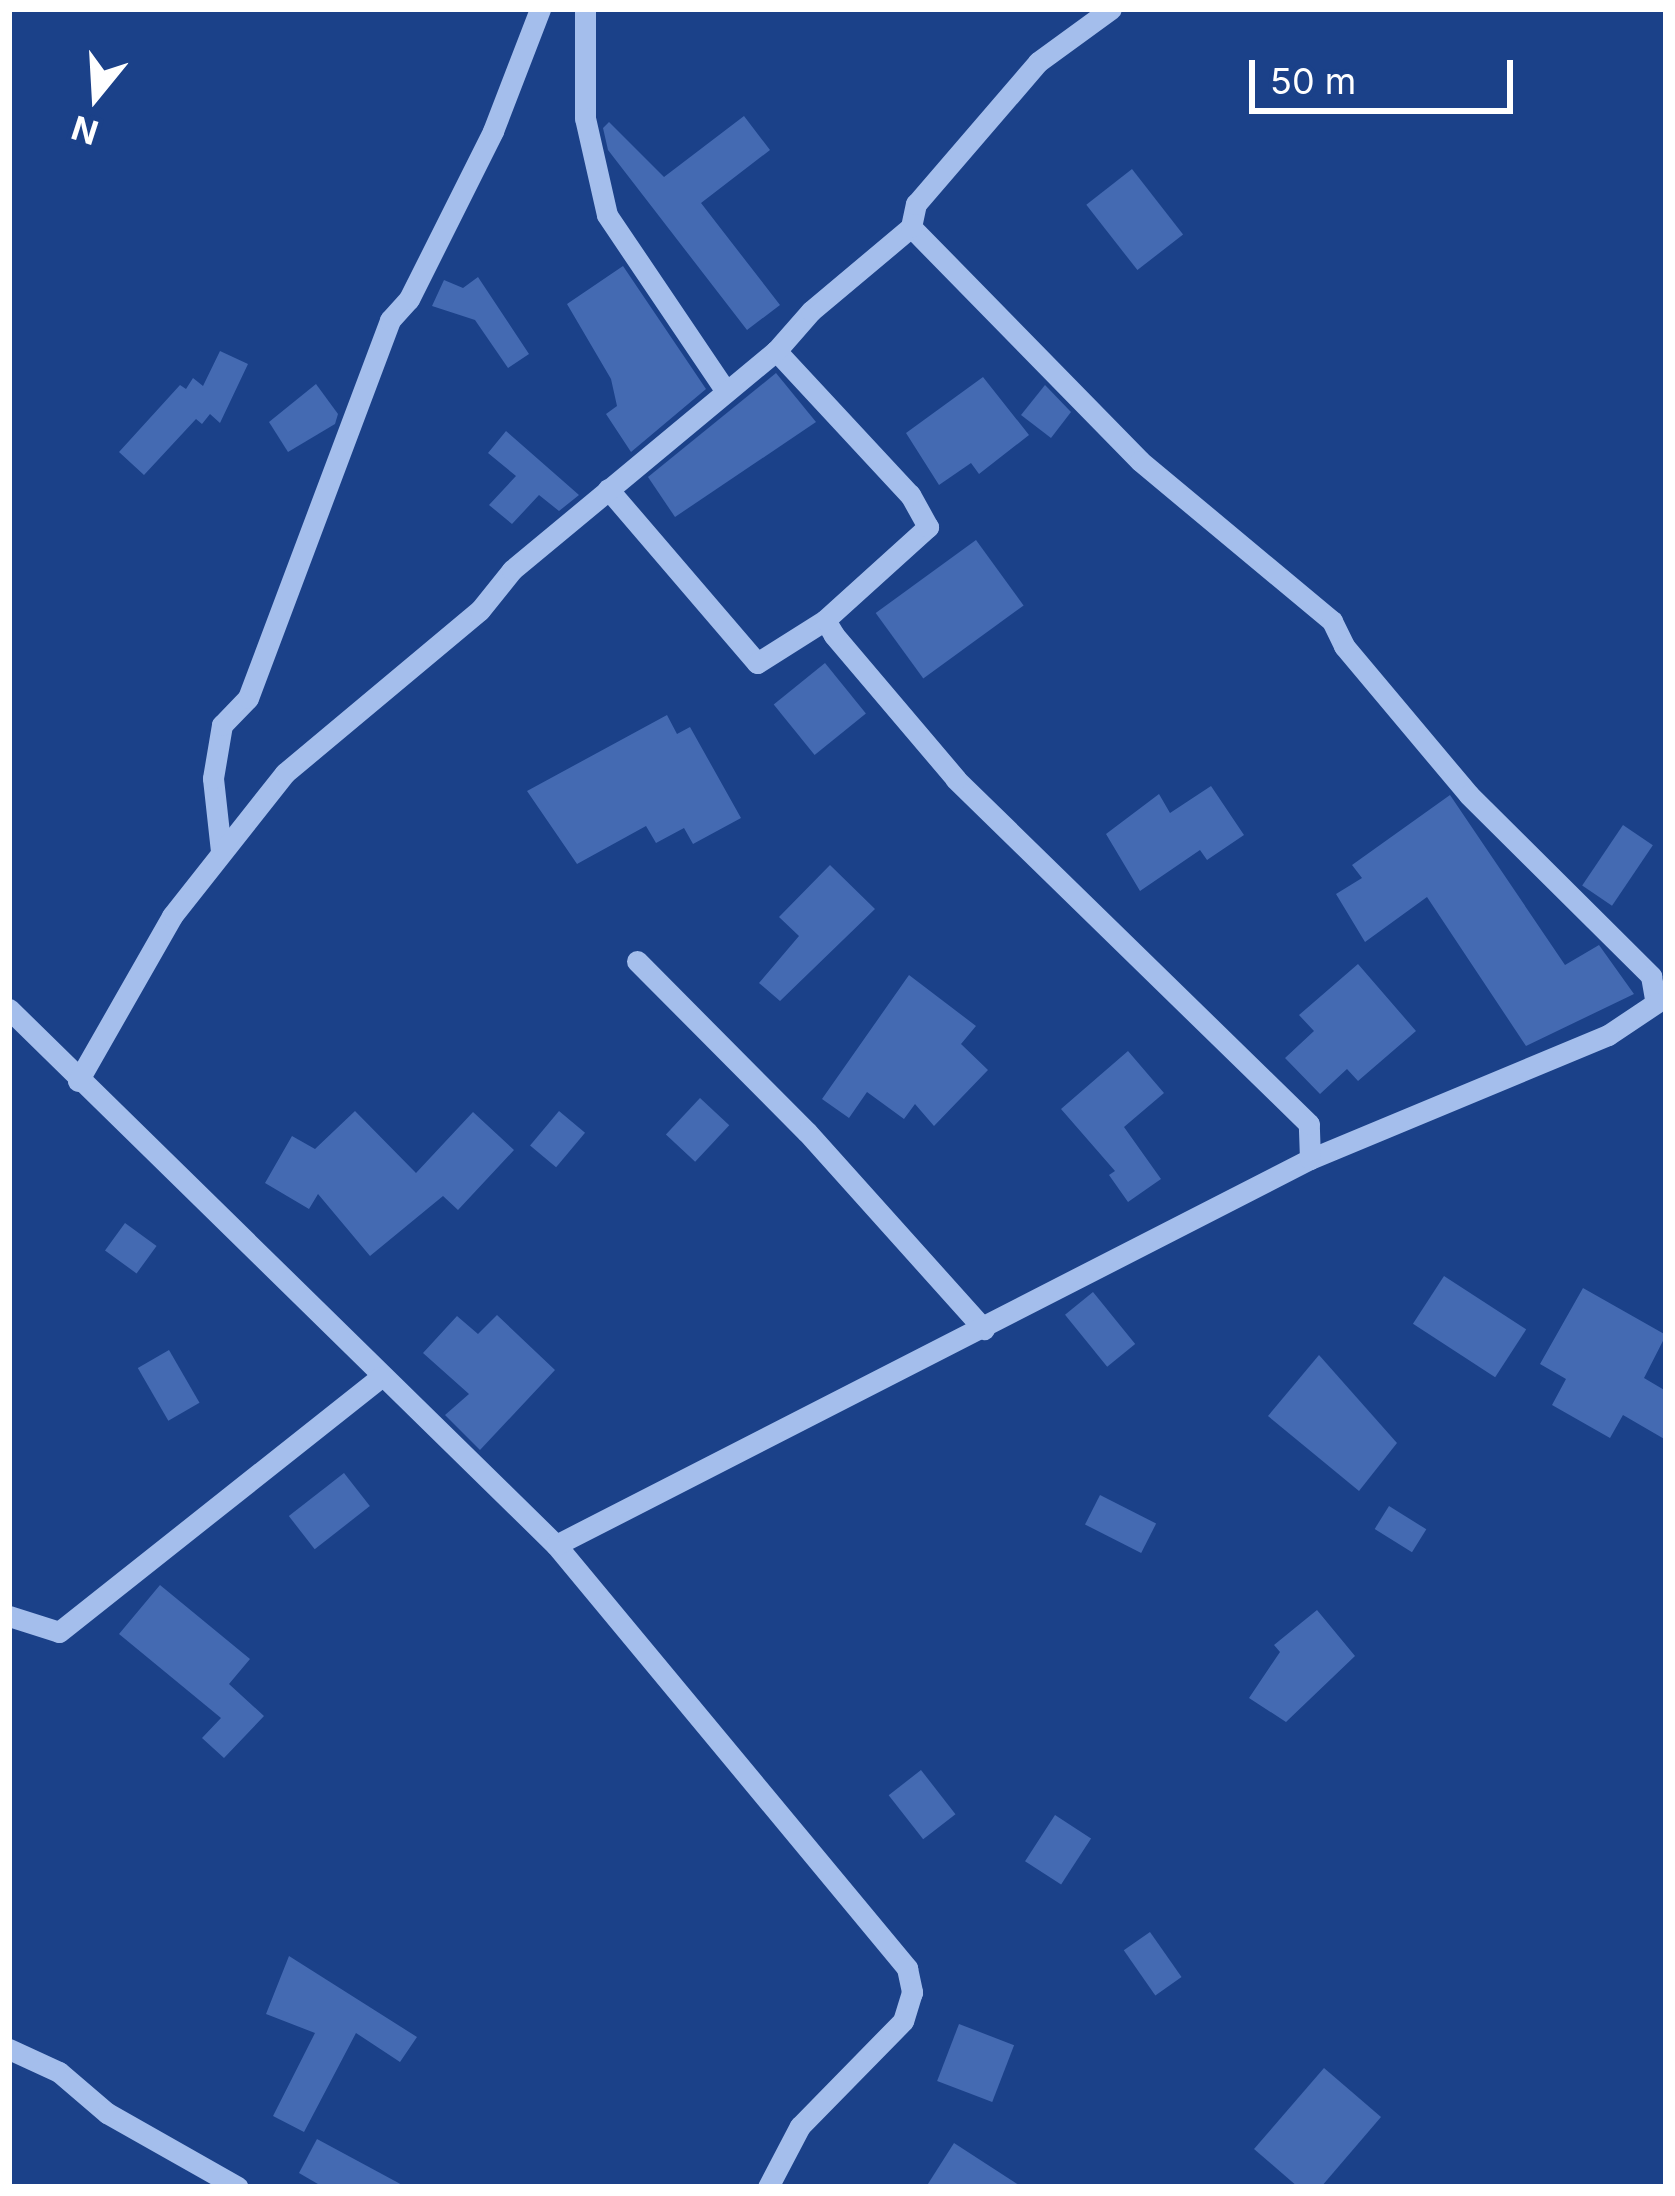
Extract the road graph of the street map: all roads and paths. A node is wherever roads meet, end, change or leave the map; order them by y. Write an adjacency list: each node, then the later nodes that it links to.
1 (540, 9): 9 (street)
2 (585, 9): 6 (street)
3 (1112, 9): 4 (street)
4 (911, 227): 5 (street); 11 (street)
5 (776, 351): 6 (street); 8 (street)
6 (724, 390): 7 (street)
7 (608, 489): 8 (street); 9 (street)
8 (825, 620): 14 (street)
9 (220, 851): 13 (street)
10 (637, 961): 15 (street)
11 (1659, 970): 14 (street)
12 (9, 1009): 13 (street)
13 (78, 1081): 16 (street)
14 (1310, 1159): 15 (street)
15 (984, 1329): 17 (street)
16 (381, 1377): 17 (street); 18 (street)
17 (556, 1545): 21 (street)
18 (9, 1616)
19 (9, 2049): 20 (street)
20 (238, 2187)
21 (768, 2187)

